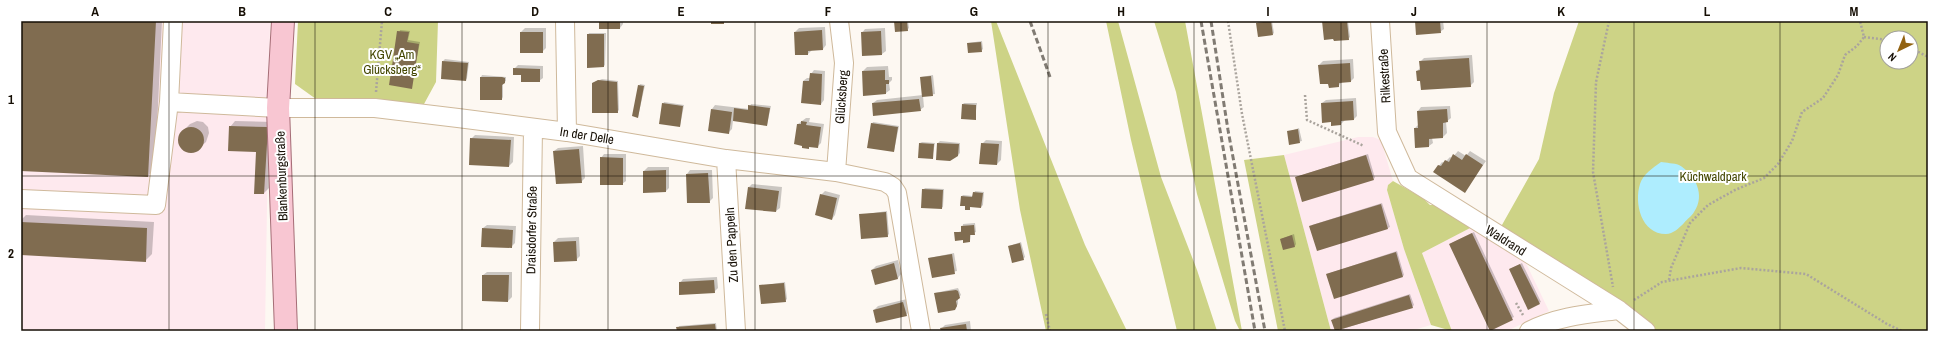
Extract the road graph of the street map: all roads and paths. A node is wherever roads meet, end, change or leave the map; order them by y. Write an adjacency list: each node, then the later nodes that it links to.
1 (173, 21): 15 (street)
2 (283, 21): 16 (main road, Blankenburgstraße)
3 (382, 21): 17 (path)
4 (565, 21): 19 (street)
5 (839, 21): 23 (street, Glücksberg)
6 (1228, 21): 35 (path)
7 (1380, 21): 20 (street, Rilkestraße)
8 (1609, 21): 27 (path)
9 (1860, 21): 10 (path)
10 (1864, 37): 11 (path); 25 (path)
11 (1879, 39)
12 (1919, 52): 13 (path)
13 (1928, 57)
14 (1305, 95): 21 (path)
15 (170, 102): 16 (street, In der Delle); 24 (street)
16 (278, 108): 17 (street, In der Delle); 30 (main road, Blankenburgstraße)
17 (374, 108): 18 (street, In der Delle)
18 (533, 128): 19 (street, In der Delle); 31 (street, Draisdorfer Straße)
19 (567, 132): 22 (street, In der Delle)
20 (1387, 132): 27 (street, Waldrand)
21 (1364, 146)
22 (726, 159): 23 (street, In der Delle); 32 (street, Zu den Pappeln)
23 (836, 172): 33 (street, In der Delle)
24 (21, 199)
25 (1669, 281): 27 (path); 38 (path)
26 (1516, 303): 28 (path)
27 (1619, 310): 36 (street); 37 (street, Waldrand)
28 (1522, 313)
29 (1046, 314): 34 (path)
30 (286, 331)
31 (530, 331)
32 (736, 331)
33 (921, 331)
34 (1050, 331)
35 (1285, 331)
36 (1529, 331)
37 (1646, 331)
38 (1902, 331)

